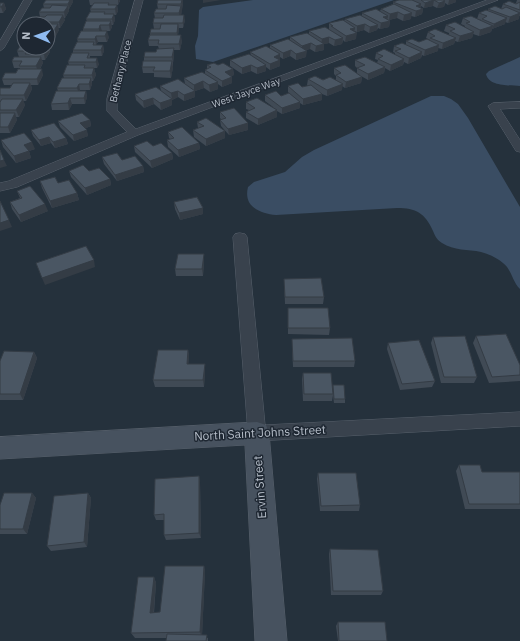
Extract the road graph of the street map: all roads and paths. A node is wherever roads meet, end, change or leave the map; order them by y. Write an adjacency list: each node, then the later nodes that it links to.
1 (28, 0): 4 (street)
2 (139, 0): 6 (street, Bethany Place)
3 (494, 0): 6 (street, West Jayce Way)
4 (0, 48)
5 (520, 105): 7 (street)
6 (134, 133): 8 (street, West Jayce Way)
7 (520, 149)
8 (0, 187)
9 (240, 237): 11 (street, Ervin Street)
10 (520, 419): 11 (street, North Saint Johns Street)
11 (257, 433): 12 (street, North Saint Johns Street); 13 (street, Ervin Street)
12 (0, 448)
13 (271, 641)

